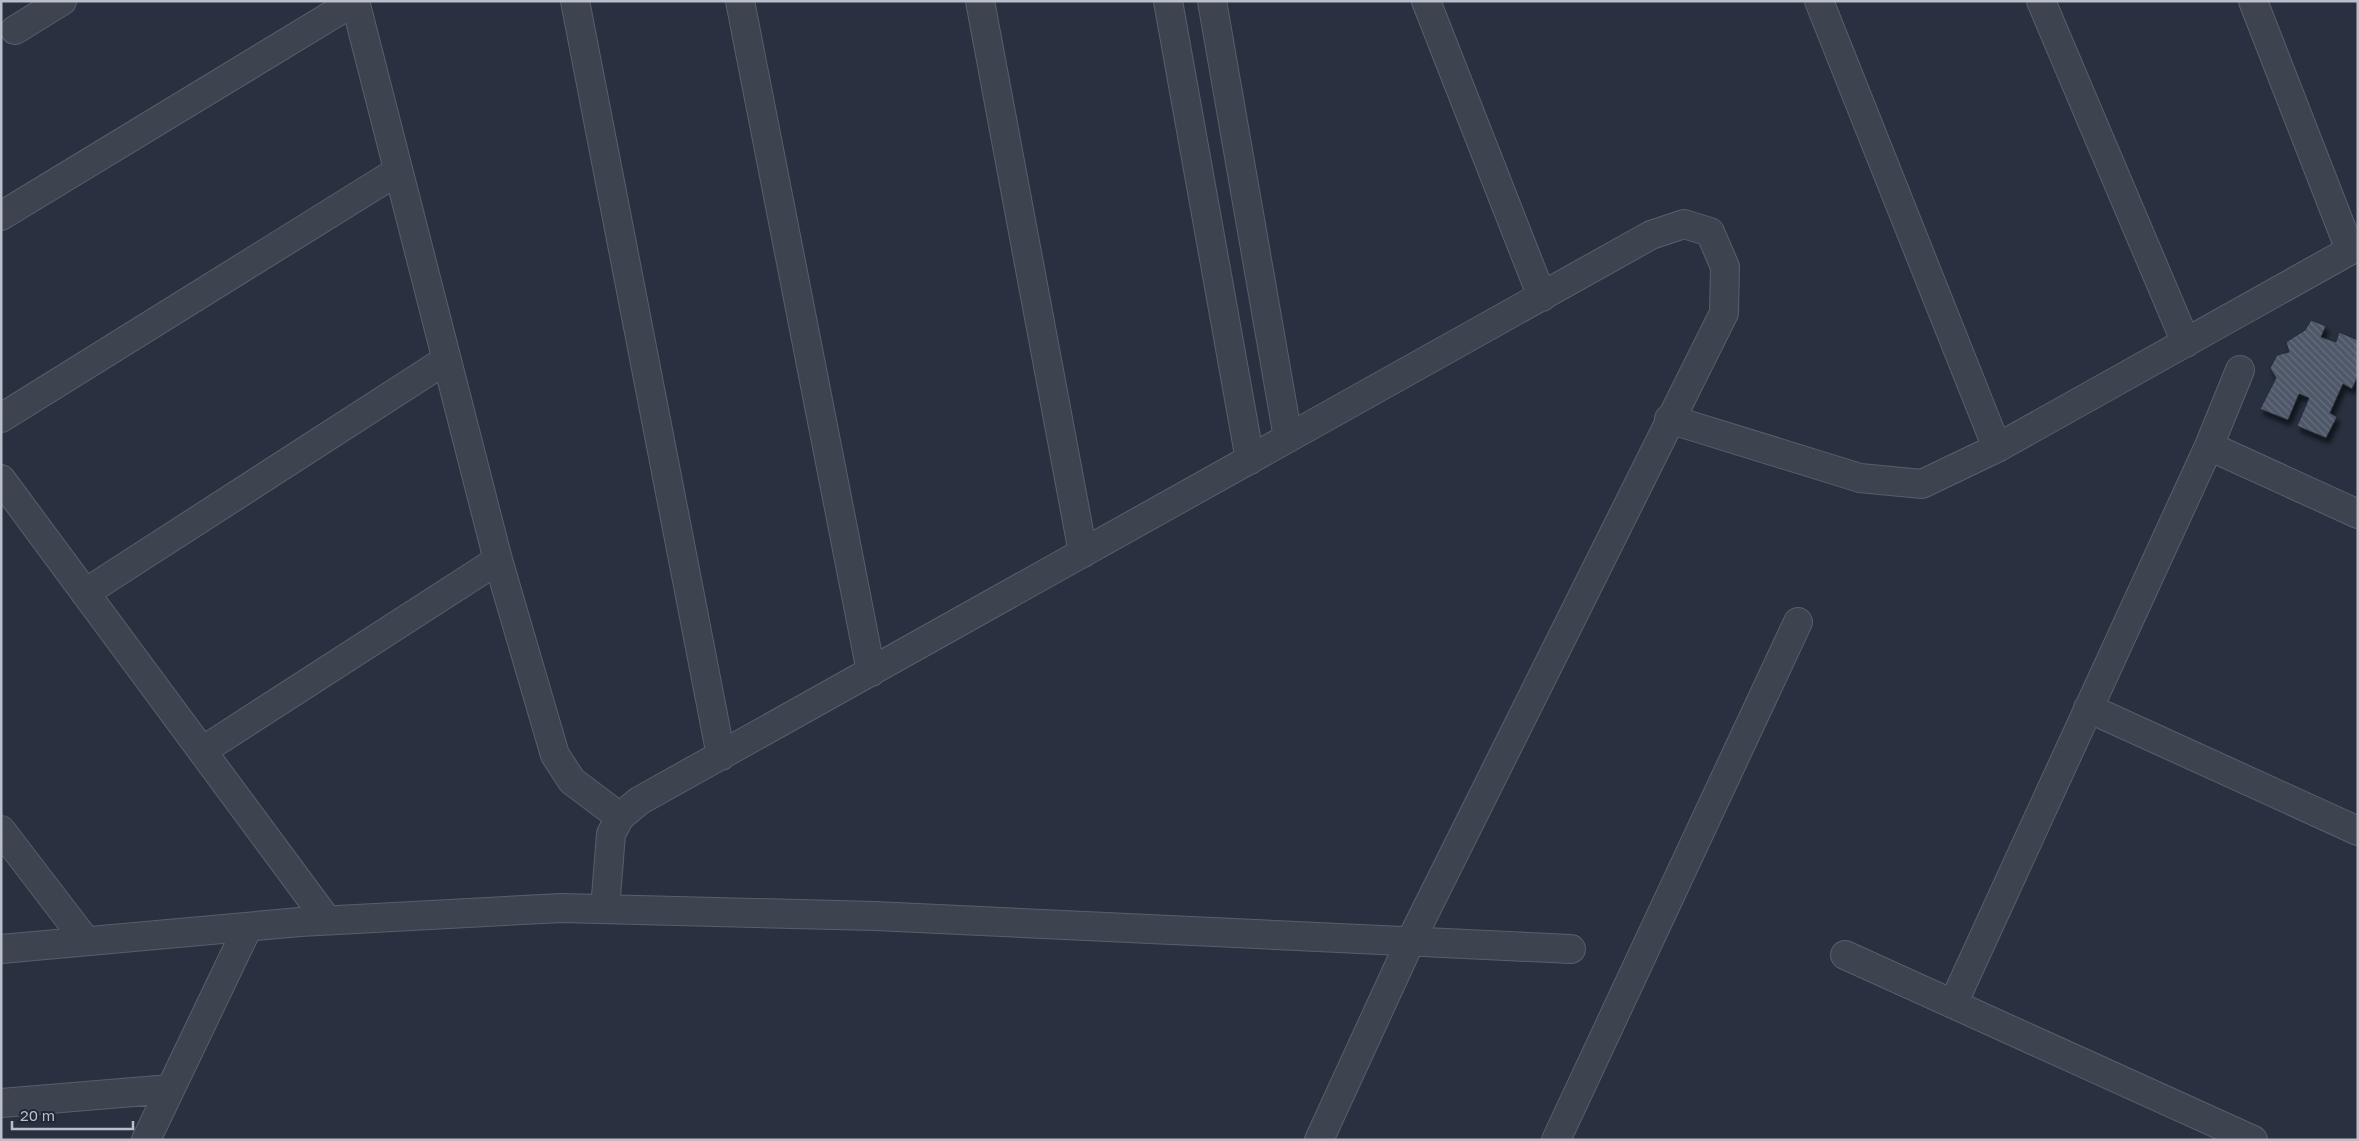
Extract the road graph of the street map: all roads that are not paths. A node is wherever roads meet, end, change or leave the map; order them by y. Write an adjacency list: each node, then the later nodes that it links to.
1 (62, 1): 12 (street)
2 (355, 1): 13 (street); 14 (street)
3 (575, 1): 35 (street)
4 (740, 1): 32 (street)
5 (980, 1): 28 (street)
6 (1168, 1): 25 (street)
7 (1212, 1): 22 (street)
8 (1426, 1): 16 (street)
9 (1819, 1): 24 (street)
10 (2042, 1): 17 (street)
11 (2253, 1): 15 (street)
12 (15, 30)
13 (398, 171): 18 (street); 20 (street)
14 (1, 216)
15 (2354, 248): 17 (street)
16 (1542, 296): 21 (street); 22 (street)
17 (2186, 343): 24 (street)
18 (446, 360): 29 (street); 30 (street)
19 (2240, 370): 23 (street)
20 (1, 418)
21 (1670, 419): 24 (street); 43 (street)
22 (1288, 438): 25 (street)
23 (2209, 446): 27 (street); 33 (street)
24 (1996, 448)
25 (1250, 460): 28 (street)
26 (1, 479): 30 (street)
27 (2358, 514)
28 (1083, 554): 32 (street)
29 (498, 560): 34 (street); 36 (street)
30 (85, 593): 34 (street)
31 (1798, 622): 52 (street)
32 (871, 672): 35 (street)
33 (2088, 708): 38 (street); 47 (street)
34 (202, 751): 40 (street)
35 (721, 756): 36 (street)
36 (620, 817): 39 (street)
37 (1, 830): 42 (street)
38 (2358, 831)
39 (605, 909): 40 (street); 43 (street)
40 (327, 920): 41 (street)
41 (248, 927): 42 (street); 48 (street)
42 (86, 941): 44 (street)
43 (1410, 942): 45 (street); 51 (street)
44 (1, 949)
45 (1571, 950)
46 (1845, 955): 47 (street)
47 (1953, 1004): 53 (street)
48 (170, 1089): 49 (street); 50 (street)
49 (1, 1103)
50 (146, 1140)
51 (1319, 1140)
52 (1556, 1140)
53 (2253, 1140)

